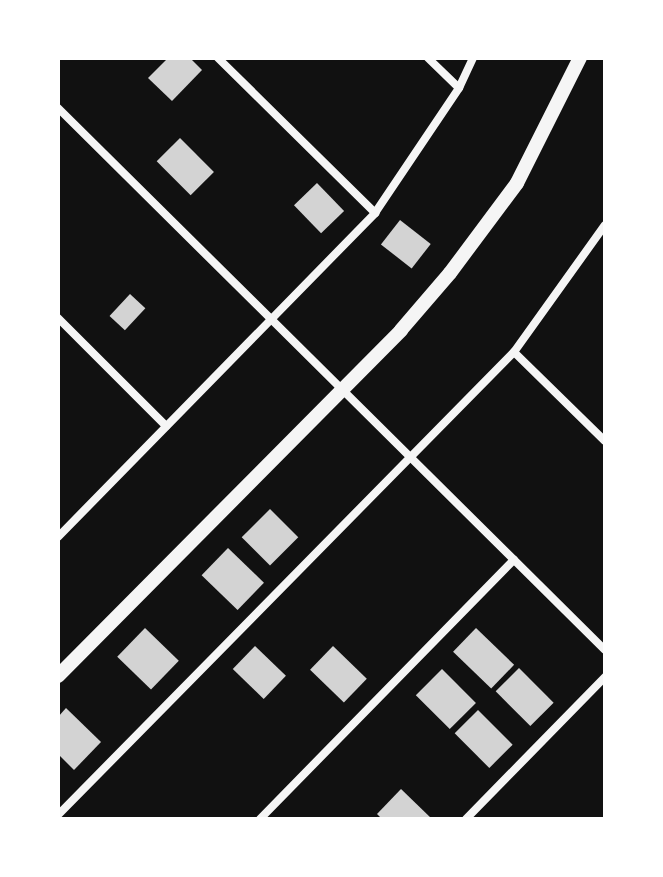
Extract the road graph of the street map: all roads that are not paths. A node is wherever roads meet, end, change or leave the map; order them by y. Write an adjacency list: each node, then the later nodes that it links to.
1 (218, 58): 7 (street)
2 (428, 58): 5 (street)
3 (473, 58): 5 (street)
4 (580, 58): 12 (street)
5 (459, 88): 7 (street)
6 (58, 108): 10 (street)
7 (375, 213): 10 (street)
8 (604, 230): 11 (street)
9 (58, 318): 13 (street)
10 (271, 319): 12 (street); 13 (street)
11 (514, 352): 14 (street); 15 (street)
12 (342, 389): 15 (street); 21 (street)
13 (166, 426): 17 (street)
14 (605, 441)
15 (412, 459): 19 (street); 23 (street)
16 (58, 522): 17 (street)
17 (66, 530): 18 (street)
18 (58, 537)
19 (514, 560): 20 (street); 24 (street)
20 (605, 650)
21 (58, 676)
22 (605, 677): 25 (street)
23 (58, 815)
24 (260, 819)
25 (466, 819)

